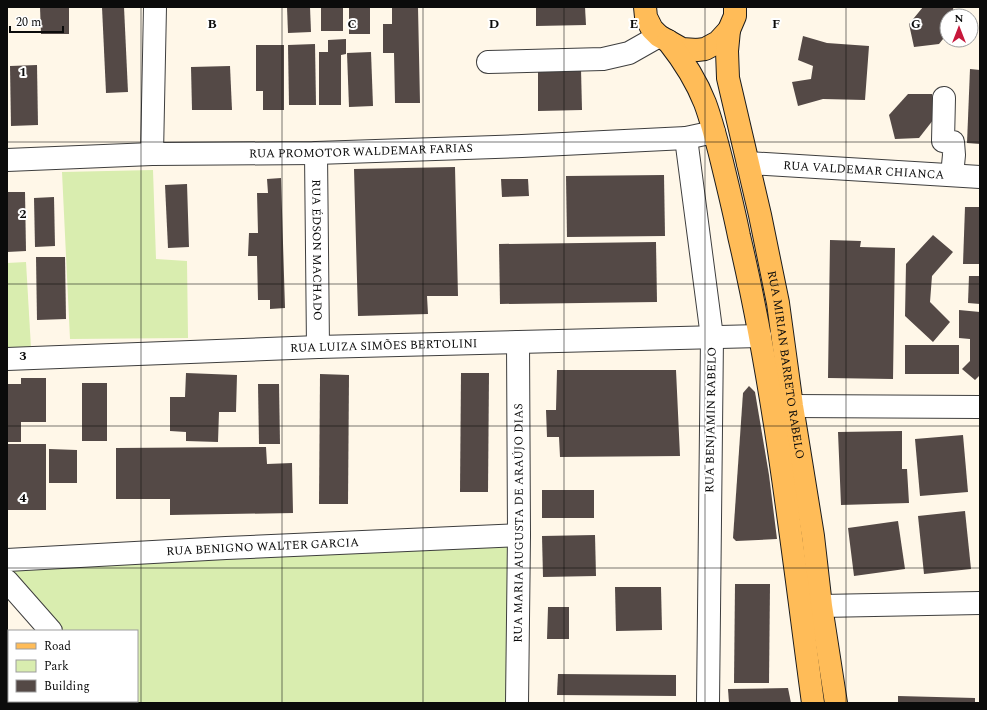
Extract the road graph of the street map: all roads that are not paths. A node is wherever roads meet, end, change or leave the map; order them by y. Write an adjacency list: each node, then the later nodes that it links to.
1 (155, 7): 11 (street)
2 (645, 7): 5 (main road, RUA MIRIAN BARRETO RABELO)
3 (735, 7): 4 (main road, RUA MIRIAN BARRETO RABELO)
4 (729, 30): 5 (main road); 13 (main road, RUA MIRIAN BARRETO RABELO)
5 (663, 38): 6 (street); 8 (main road, RUA MIRIAN BARRETO RABELO)
6 (488, 62)
7 (944, 98): 14 (street)
8 (714, 132): 9 (street, RUA PROMOTOR WALDEMAR FARIAS); 16 (main road, RUA MIRIAN BARRETO RABELO)
9 (686, 138): 10 (street, RUA PROMOTOR WALDEMAR FARIAS); 17 (street, RUA BENJAMIN RABELO)
10 (316, 153): 11 (street, RUA PROMOTOR WALDEMAR FARIAS); 19 (street, RUA ÉDSON MACHADO)
11 (152, 154): 12 (street, RUA PROMOTOR WALDEMAR FARIAS)
12 (7, 160)
13 (748, 163): 14 (street, RUA VALDEMAR CHIANCA); 21 (main road, RUA MIRIAN BARRETO RABELO)
14 (952, 175): 15 (street, RUA VALDEMAR CHIANCA)
15 (980, 177)
16 (760, 336): 17 (street, RUA LUIZA SIMÕES BERTOLINI); 31 (main road, RUA MIRIAN BARRETO RABELO)
17 (712, 337): 18 (street, RUA LUIZA SIMÕES BERTOLINI); 30 (street, RUA BENJAMIN RABELO)
18 (518, 342): 19 (street, RUA LUIZA SIMÕES BERTOLINI); 23 (street, RUA MARIA AUGUSTA DE ARAÚJO DIAS)
19 (318, 347): 20 (street, RUA LUIZA SIMÕES BERTOLINI)
20 (7, 359)
21 (792, 406): 22 (street); 27 (main road, RUA MIRIAN BARRETO RABELO)
22 (980, 407)
23 (519, 535): 24 (street, RUA BENIGNO WALTER GARCIA); 29 (street, RUA MARIA AUGUSTA DE ARAÚJO DIAS)
24 (7, 560)
25 (7, 581): 28 (street)
26 (980, 603): 27 (street)
27 (821, 606): 32 (main road, RUA MIRIAN BARRETO RABELO)
28 (50, 630)
29 (517, 703)
30 (708, 703)
31 (813, 703)
32 (836, 703)

